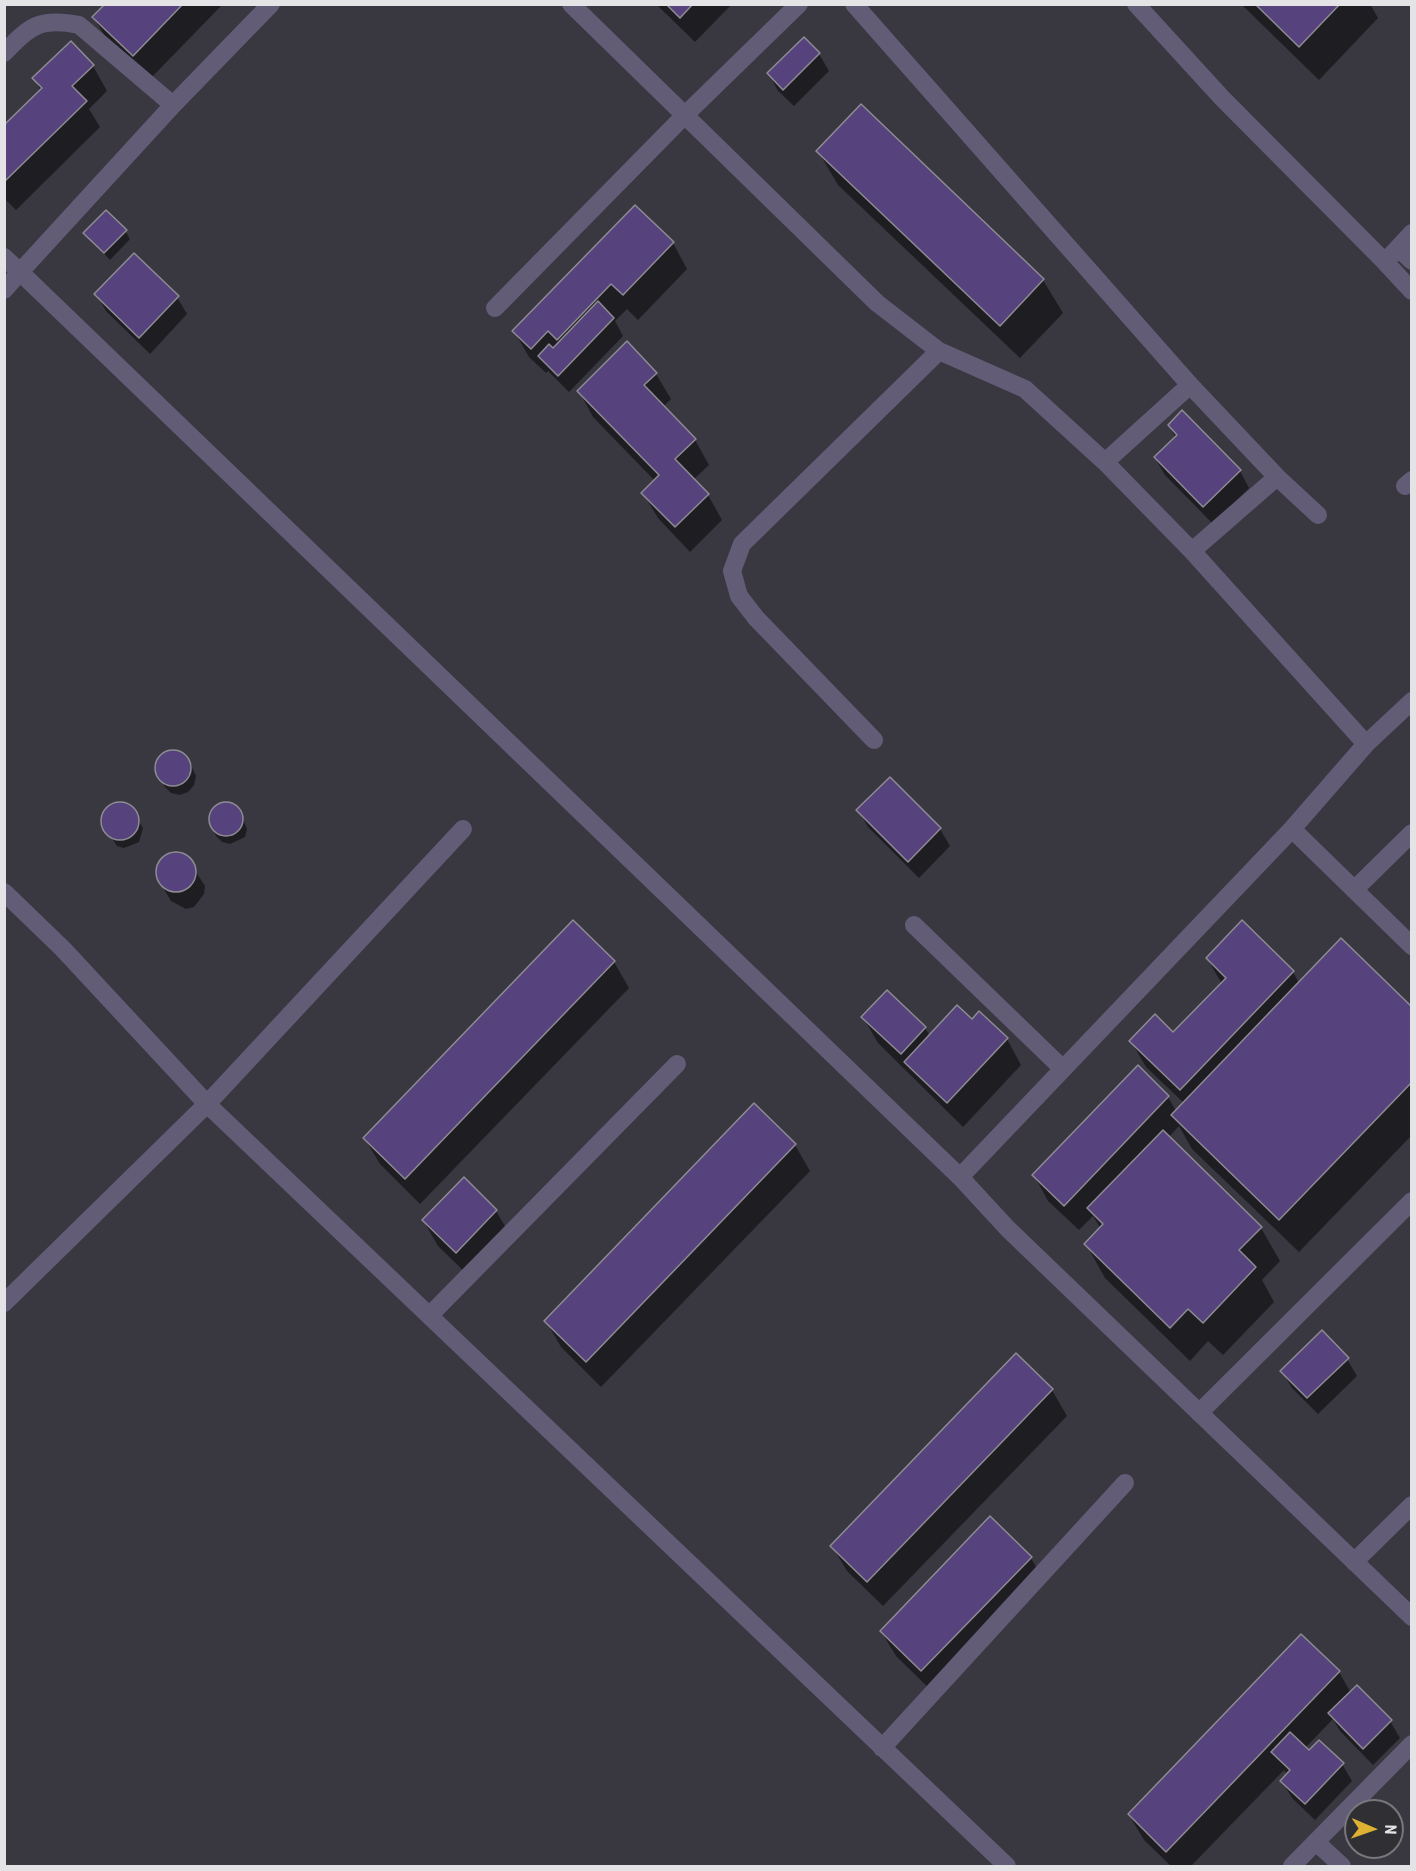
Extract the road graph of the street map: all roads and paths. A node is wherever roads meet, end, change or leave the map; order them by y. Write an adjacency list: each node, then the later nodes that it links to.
1 (272, 4): 7 (lane)
2 (571, 4): 8 (lane)
3 (799, 4): 8 (lane)
4 (854, 4): 19 (lane)
5 (1136, 4): 13 (lane)
6 (4, 53): 7 (lane)
7 (172, 105): 14 (lane)
8 (685, 115): 17 (lane); 18 (lane)
9 (1412, 233): 10 (lane)
10 (1398, 248): 12 (lane); 13 (lane)
11 (4, 257): 14 (lane)
12 (1412, 261)
13 (1385, 262): 16 (lane)
14 (20, 272): 15 (lane); 37 (lane)
15 (4, 290)
16 (1412, 291)
17 (495, 308)
18 (939, 351): 20 (lane); 25 (lane)
19 (1190, 385): 20 (lane); 21 (lane)
20 (1105, 462): 23 (lane)
21 (1277, 477): 22 (lane); 23 (lane)
22 (1318, 515)
23 (1192, 551): 26 (lane)
24 (1407, 713): 26 (lane)
25 (874, 740)
26 (1366, 744): 28 (lane)
27 (462, 829): 36 (lane)
28 (1292, 829): 30 (lane); 35 (lane)
29 (1412, 833): 30 (lane)
30 (1354, 890): 33 (lane)
31 (4, 892): 36 (lane)
32 (914, 925): 35 (lane)
33 (1412, 946)
34 (677, 1064): 40 (lane)
35 (1062, 1068): 37 (lane)
36 (207, 1104): 39 (lane); 40 (lane)
37 (960, 1176): 41 (lane)
38 (1412, 1201): 41 (lane)
39 (4, 1303)
40 (429, 1315): 47 (lane)
41 (1199, 1413): 44 (lane)
42 (1125, 1483): 47 (lane)
43 (1412, 1505): 44 (lane)
44 (1354, 1562): 45 (lane)
45 (1412, 1617)
46 (1412, 1744): 48 (lane)
47 (882, 1748): 49 (lane)
48 (1316, 1842): 50 (lane); 51 (lane)
49 (1007, 1866)
50 (1292, 1866)
51 (1342, 1866)

